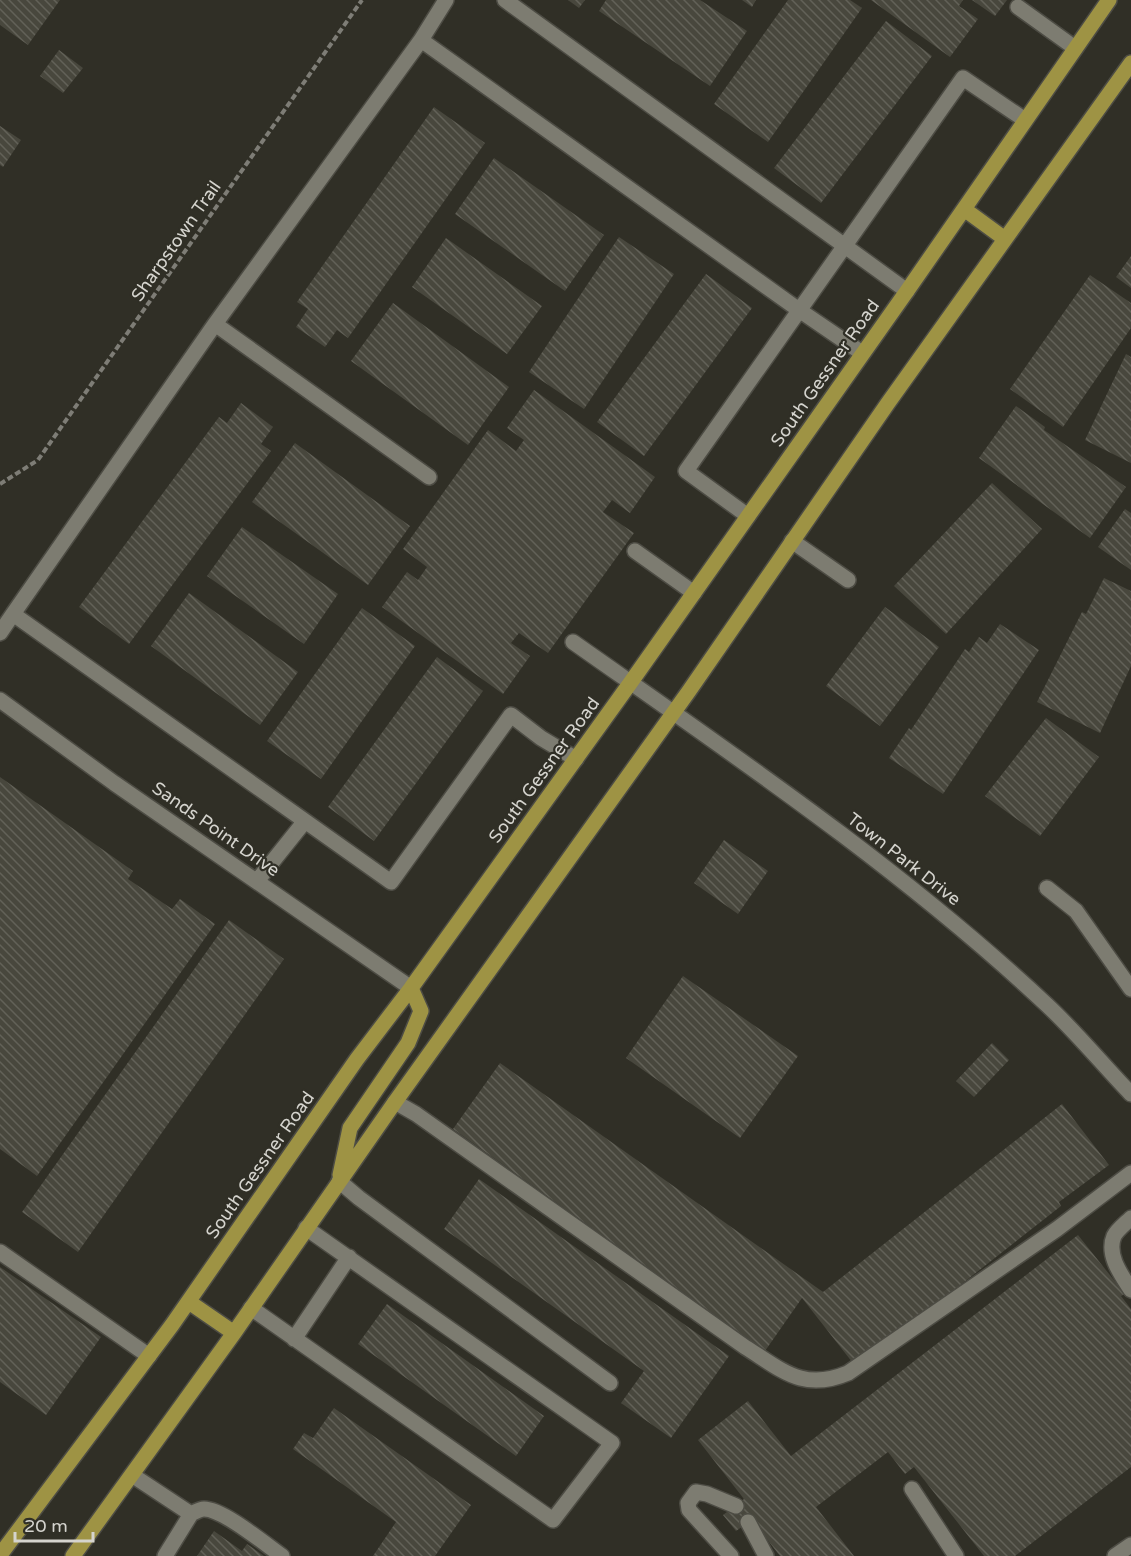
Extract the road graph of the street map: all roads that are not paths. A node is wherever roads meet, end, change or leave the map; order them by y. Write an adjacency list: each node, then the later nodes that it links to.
1 (446, 0): 5 (street)
2 (505, 0): 11 (street)
3 (1109, 0): 6 (main road, South Gessner Road)
4 (1018, 7): 6 (street)
5 (421, 40): 13 (street); 14 (street)
6 (1075, 48): 8 (main road, South Gessner Road)
7 (1131, 63): 10 (main road)
8 (1025, 120): 9 (main road, South Gessner Road); 11 (street)
9 (964, 209): 10 (main road); 12 (main road, South Gessner Road)
10 (1005, 239): 18 (main road)
11 (845, 245): 12 (street); 13 (street)
12 (907, 291): 15 (main road, South Gessner Road)
13 (799, 310): 15 (street); 17 (street)
14 (214, 324): 16 (street); 22 (street)
15 (862, 353): 17 (main road, South Gessner Road)
16 (429, 477)
17 (748, 516): 21 (main road, South Gessner Road)
18 (792, 541): 20 (street); 27 (main road)
19 (634, 551): 21 (street)
20 (848, 580)
21 (694, 593): 25 (main road, South Gessner Road)
22 (13, 614): 23 (street); 29 (street)
23 (0, 633)
24 (573, 642): 25 (street, Town Park Drive)
25 (631, 682): 27 (street, Town Park Drive); 28 (main road, South Gessner Road)
26 (0, 700): 30 (street, Sands Point Drive)
27 (673, 713): 34 (street, Town Park Drive); 35 (main road)
28 (576, 759): 29 (street); 32 (main road, South Gessner Road)
29 (305, 821): 30 (street)
30 (257, 882): 32 (street, Sands Point Drive)
31 (1047, 888): 33 (street)
32 (411, 988): 37 (main road); 43 (main road, South Gessner Road)
33 (1131, 989)
34 (1131, 1094)
35 (394, 1102): 36 (street); 37 (main road)
36 (1131, 1173)
37 (339, 1181): 39 (main road); 48 (street)
38 (1131, 1218): 42 (street)
39 (306, 1228): 41 (street); 44 (main road)
40 (0, 1252): 47 (street)
41 (349, 1257): 46 (street); 46 (street)
42 (1131, 1290)
43 (189, 1302): 45 (main road); 47 (main road, South Gessner Road)
44 (251, 1308): 45 (main road); 46 (street)
45 (234, 1333): 49 (main road)
46 (294, 1339)
47 (149, 1356): 55 (main road, South Gessner Road)
48 (610, 1383)
49 (132, 1475): 52 (street); 56 (main road)
50 (912, 1489): 61 (street)
51 (736, 1506): 59 (street)
52 (191, 1514): 57 (street); 58 (street)
53 (748, 1522): 60 (street)
54 (1131, 1545): 62 (street)
55 (5, 1551)
56 (73, 1556)
57 (165, 1556)
58 (282, 1556)
59 (731, 1556)
60 (766, 1556)
61 (956, 1556)
62 (1115, 1556)

